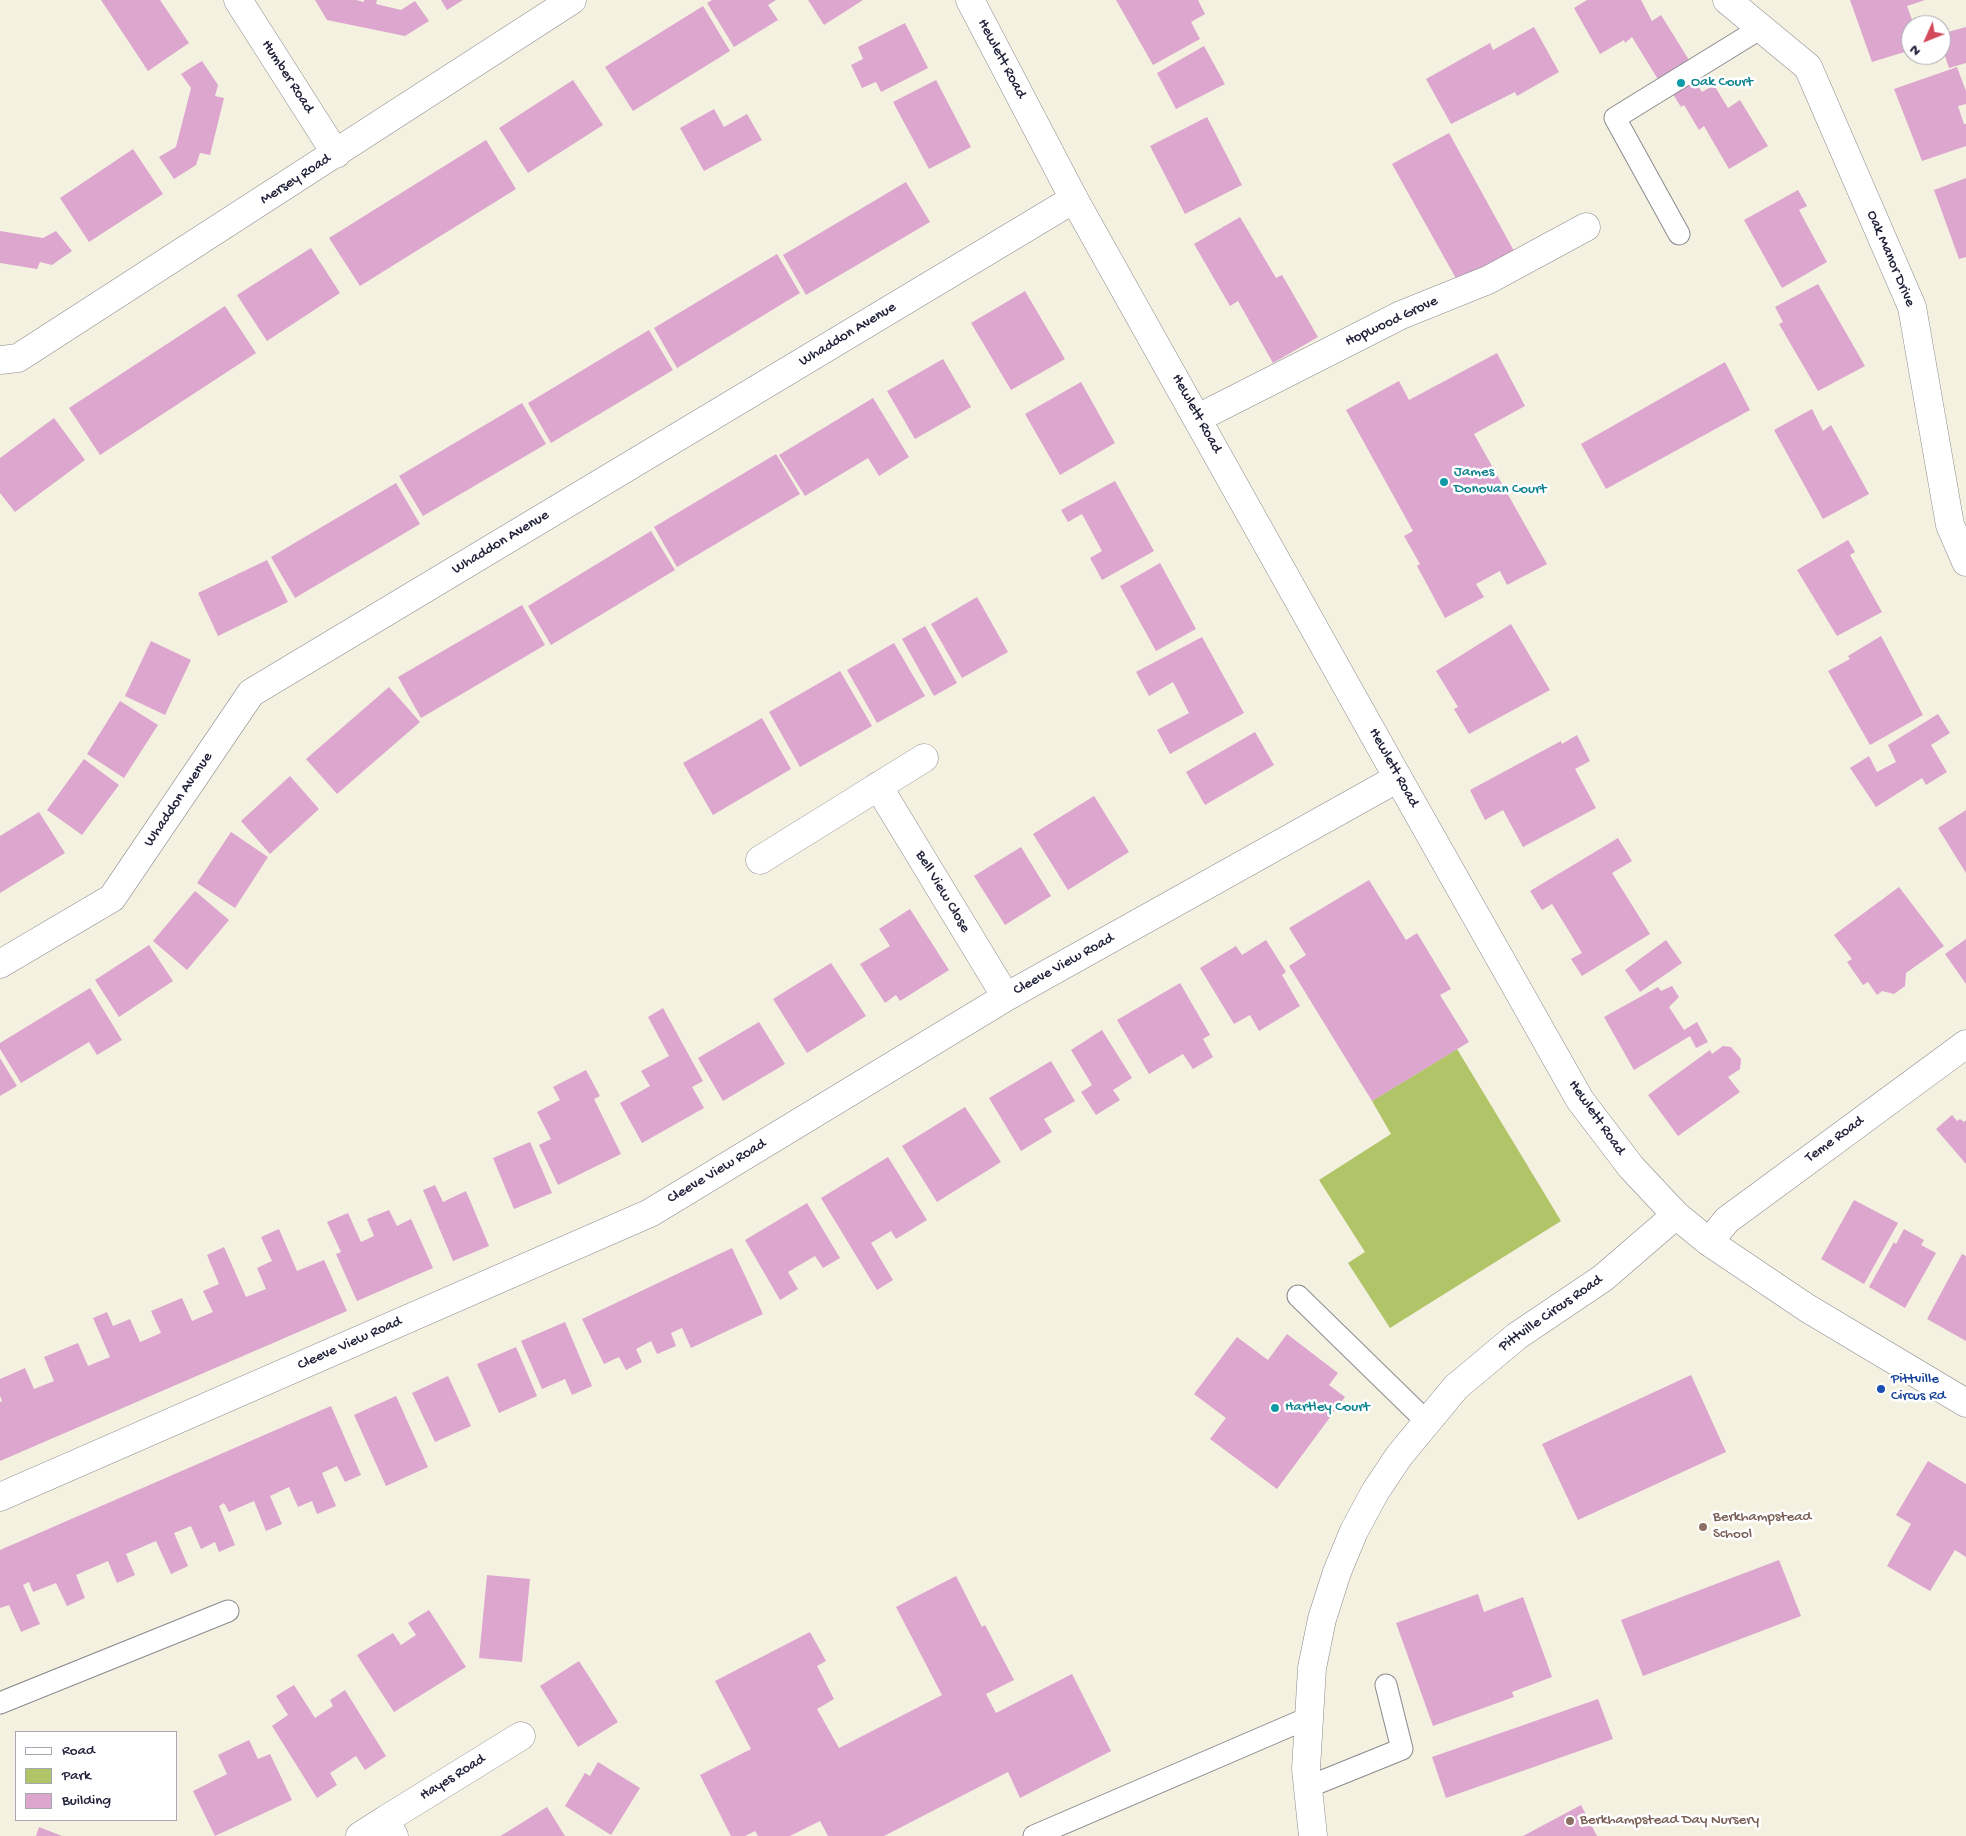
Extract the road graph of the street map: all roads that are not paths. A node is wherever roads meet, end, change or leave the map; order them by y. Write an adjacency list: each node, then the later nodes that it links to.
1 (238, 0): 6 (street, Humber Road)
2 (572, 0): 6 (street, Mersey Road)
3 (970, 0): 7 (street, Hewlett Road)
4 (1728, 0): 5 (street, Oak Manor Drive)
5 (1761, 28): 9 (lane); 12 (street, Oak Manor Drive)
6 (336, 154): 10 (street, Mersey Road)
7 (1074, 199): 11 (street, Hewlett Road); 17 (street, Whaddon Avenue)
8 (1586, 227): 11 (street, Hopwood Grove)
9 (1679, 234)
10 (9, 359)
11 (1198, 418): 14 (street, Hewlett Road)
12 (1966, 562)
13 (924, 758): 15 (street)
14 (1398, 778): 18 (street, Cleeve View Road); 20 (street, Hewlett Road)
15 (878, 786): 16 (street); 18 (street, Bell View Close)
16 (760, 860)
17 (0, 964)
18 (1006, 997): 25 (street, Cleeve View Road)
19 (1966, 1044): 21 (street, Teme Road)
20 (1676, 1215): 21 (street, Hewlett Road); 24 (street, Pittville Circus Road)
21 (1709, 1242): 23 (street, Hewlett Road)
22 (1298, 1296): 24 (lane)
23 (1966, 1403)
24 (1426, 1421): 29 (street, Pittville Circus Road)
25 (0, 1497)
26 (228, 1611): 28 (lane)
27 (1386, 1685): 31 (lane)
28 (0, 1702)
29 (1308, 1718): 31 (street, Pittville Circus Road); 34 (lane)
30 (521, 1736): 32 (street, Hayes Road)
31 (1308, 1788): 35 (street, Pittville Circus Road)
32 (390, 1828): 33 (street, Hayes Road)
33 (360, 1836)
34 (1034, 1836)
35 (1313, 1836)

